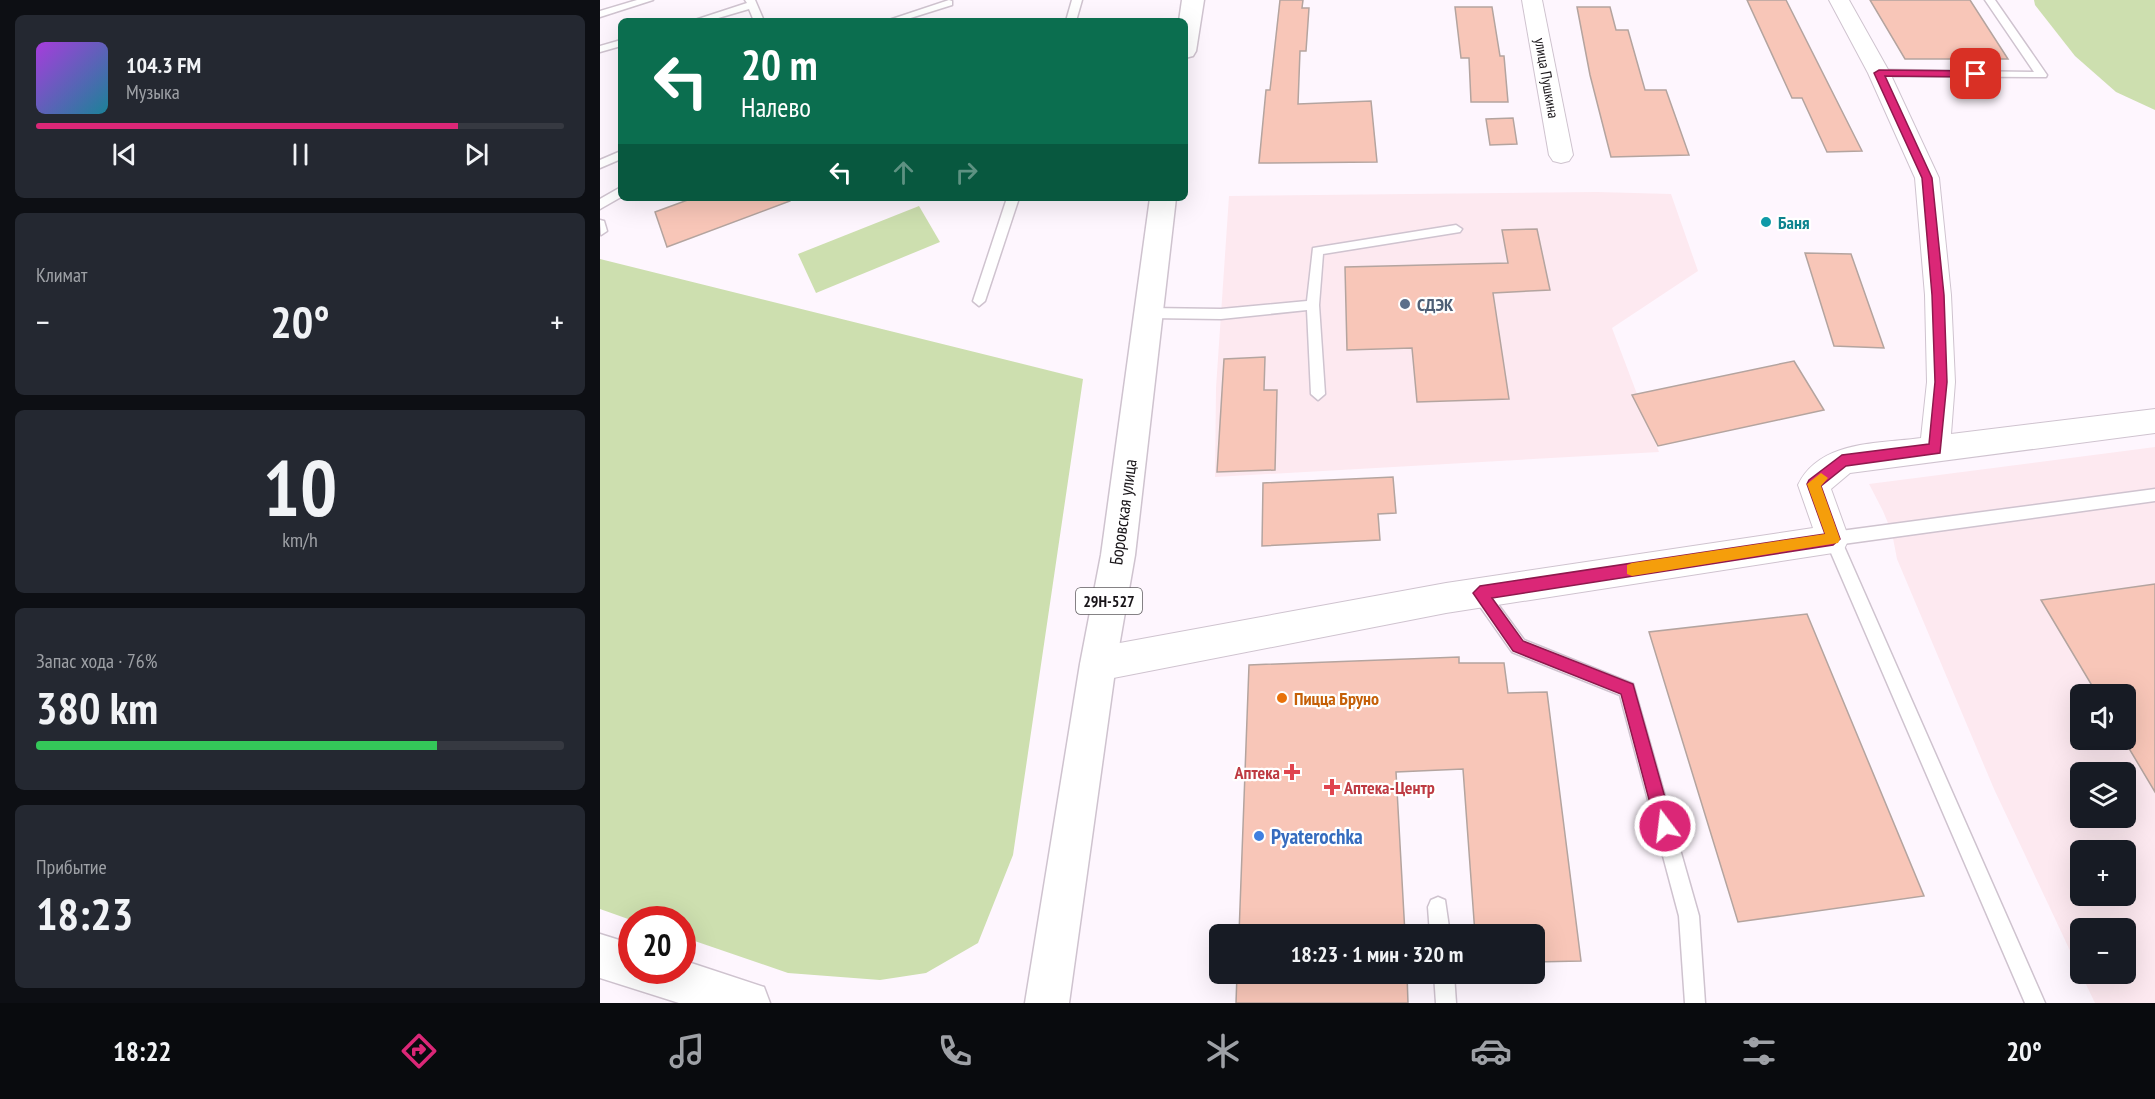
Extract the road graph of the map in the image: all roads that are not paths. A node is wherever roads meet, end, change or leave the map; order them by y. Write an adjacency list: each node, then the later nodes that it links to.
1 (648, 0): 9 (lane)
2 (1077, 0): 13 (lane)
3 (1193, 0): 14 (main road)
4 (1532, 0): 18 (street, улица Пушкина)
5 (1839, 0): 17 (street)
6 (1990, 0): 17 (lane)
7 (751, 2): 10 (lane); 11 (lane)
8 (949, 3): 12 (lane)
9 (600, 14)
10 (706, 18)
11 (758, 18)
12 (901, 18)
13 (1072, 18)
14 (1188, 32)
15 (618, 44): 16 (lane)
16 (600, 49)
17 (1879, 73): 31 (street)
18 (1561, 155)
19 (618, 156): 20 (lane)
20 (600, 164)
21 (618, 193): 24 (lane)
22 (1012, 201): 26 (lane)
23 (1163, 201): 28 (main road, Боровская улица / 29Н-527)
24 (600, 205)
25 (1456, 229): 27 (lane)
26 (980, 301)
27 (1313, 305): 28 (lane); 29 (lane)
28 (1150, 313): 35 (main road, Боровская улица / 29Н-527)
29 (1318, 394)
30 (2155, 421): 31 (street)
31 (1935, 449): 33 (street)
32 (2155, 495): 33 (lane)
33 (1833, 539): 34 (street); 46 (lane)
34 (1480, 593): 35 (street); 45 (lane)
35 (1098, 664): 43 (main road, Боровская улица / 29Н-527)
36 (1438, 907): 37 (lane)
37 (1439, 924)
38 (600, 956): 39 (main road)
39 (618, 962)
40 (689, 984): 42 (main road)
41 (1445, 984): 44 (lane)
42 (748, 1003)
43 (1047, 1003)
44 (1446, 1003)
45 (1695, 1003)
46 (2035, 1003)

